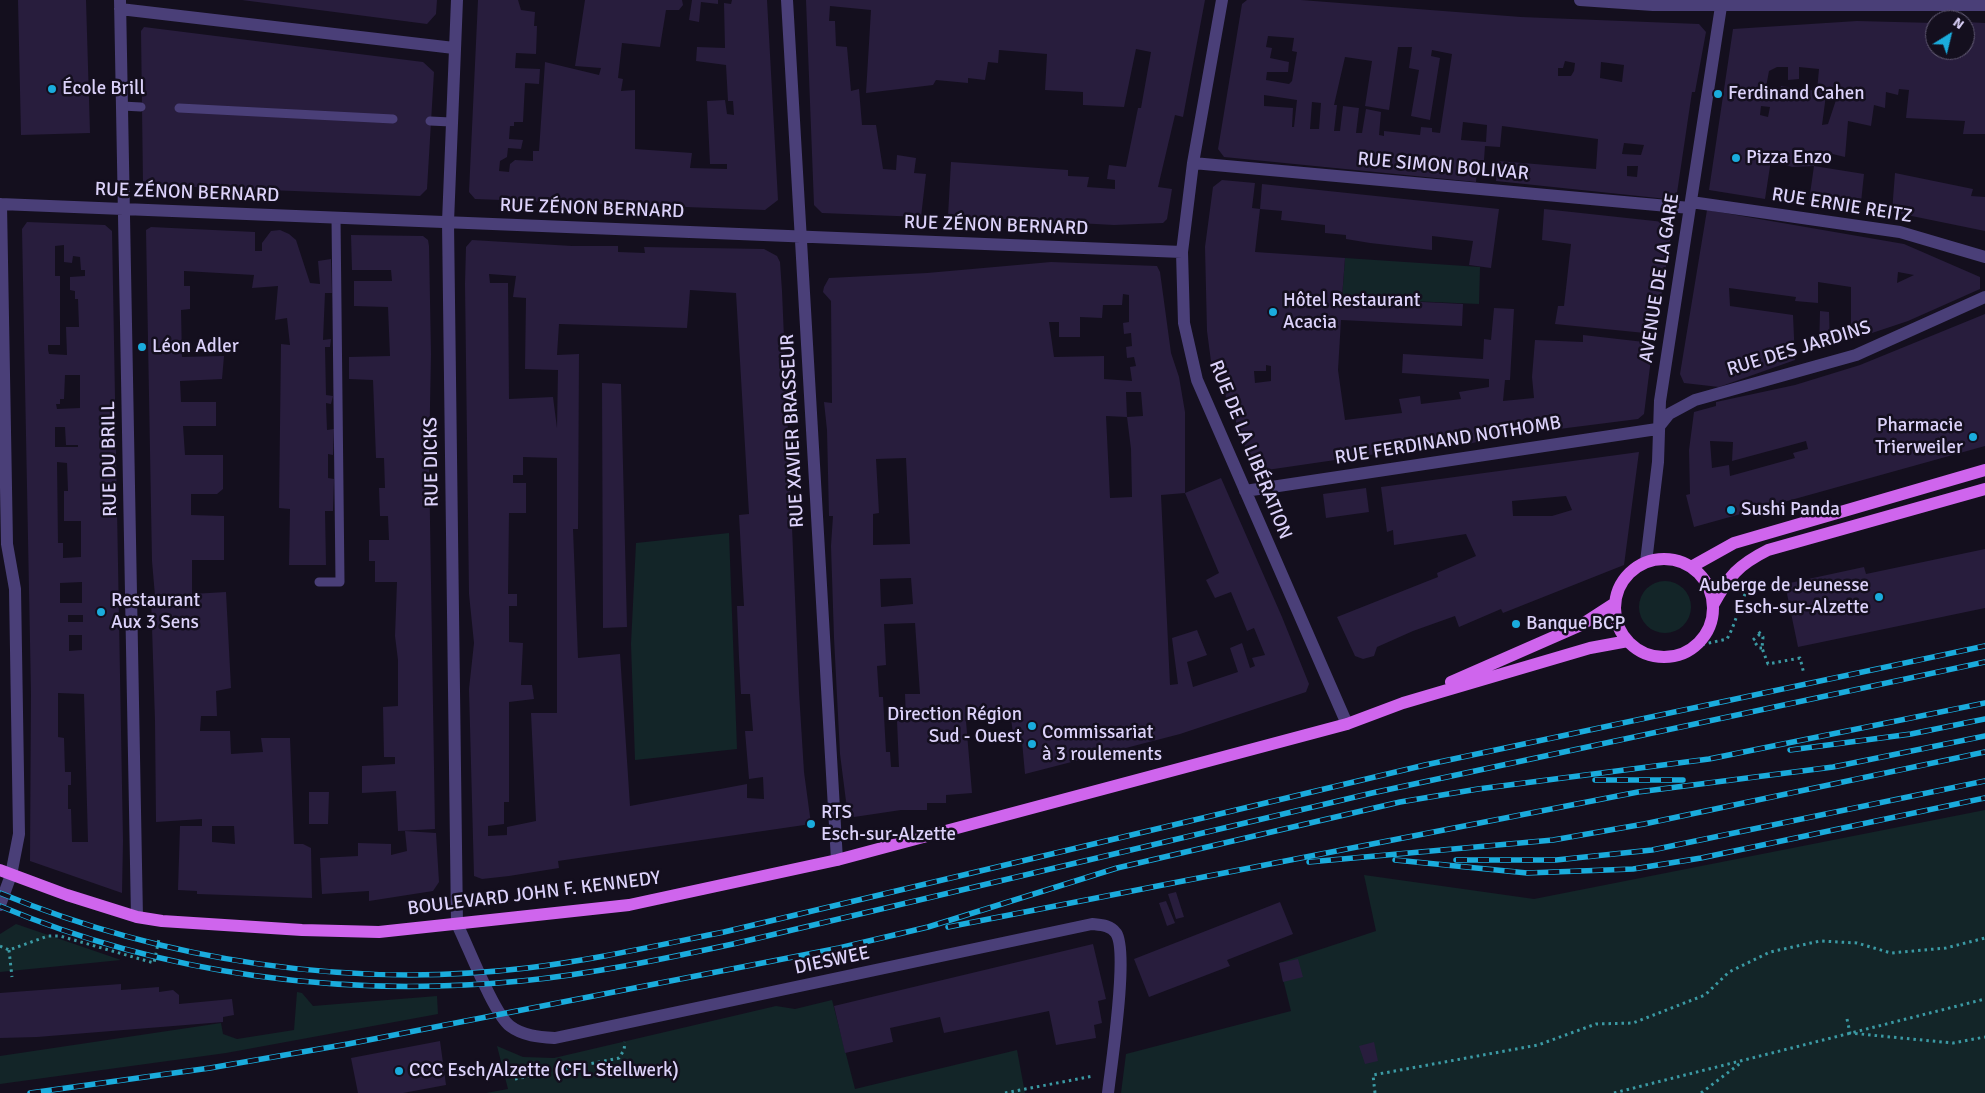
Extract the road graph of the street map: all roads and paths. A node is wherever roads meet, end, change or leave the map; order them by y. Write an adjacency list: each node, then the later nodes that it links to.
1 (457, 0): 8 (street, RUE DICKS)
2 (787, 0): 21 (street, RUE XAVIER BRASSEUR)
3 (1222, 0): 15 (street, RUE DE LA LIBÉRATION)
4 (1580, 0): 5 (street)
5 (1721, 2): 7 (street); 17 (street, AVENUE DE LA GARE)
6 (120, 5): 8 (street); 9 (street, RUE DU BRILL)
7 (1985, 5)
8 (454, 48): 14 (street, RUE DICKS)
9 (122, 106): 10 (lane); 18 (street, RUE DU BRILL)
10 (141, 107)
11 (179, 108): 12 (lane)
12 (393, 119)
13 (430, 121): 14 (lane)
14 (451, 122): 20 (street, RUE DICKS)
15 (1193, 163): 17 (street, RUE SIMON BOLIVAR); 22 (street, RUE DE LA LIBÉRATION)
16 (0, 204): 18 (street, RUE ZÉNON BERNARD); 42 (street)
17 (1690, 205): 23 (street, RUE ERNIE REITZ); 25 (street, AVENUE DE LA GARE)
18 (124, 209): 19 (street, RUE ZÉNON BERNARD); 44 (street, RUE DU BRILL)
19 (336, 218): 20 (street, RUE ZÉNON BERNARD); 31 (lane)
20 (448, 222): 21 (street, RUE ZÉNON BERNARD); 46 (street, RUE DICKS)
21 (800, 237): 22 (street, RUE ZÉNON BERNARD); 41 (street, RUE XAVIER BRASSEUR)
22 (1182, 252): 28 (street, RUE DE LA LIBÉRATION)
23 (1985, 258)
24 (1985, 297): 25 (street, RUE DES JARDINS)
25 (1657, 429): 28 (street, RUE FERDINAND NOTHOMB); 29 (street, AVENUE DE LA GARE)
26 (1985, 470): 30 (main road)
27 (1985, 489): 34 (main road)
28 (1245, 491): 40 (street, RUE DE LA LIBÉRATION)
29 (1646, 562): 30 (main road); 33 (main road)
30 (1691, 567): 34 (main road)
31 (319, 582)
32 (1748, 587): 36 (path)
33 (1615, 603): 35 (main road); 39 (main road, BOULEVARD JOHN F. KENNEDY)
34 (1713, 605): 36 (main road)
35 (1628, 641): 36 (main road); 39 (main road, BOULEVARD JOHN F. KENNEDY)
36 (1696, 646)
37 (1762, 648): 37 (path); 38 (path)
38 (1804, 674)
39 (1403, 703): 40 (main road, BOULEVARD JOHN F. KENNEDY)
40 (1347, 724): 41 (main road, BOULEVARD JOHN F. KENNEDY)
41 (837, 860): 46 (main road, BOULEVARD JOHN F. KENNEDY)
42 (6, 873): 43 (street); 44 (main road, BOULEVARD JOHN F. KENNEDY)
43 (0, 905)
44 (137, 917): 45 (main road, BOULEVARD JOHN F. KENNEDY)
45 (162, 921): 46 (main road, BOULEVARD JOHN F. KENNEDY); 49 (path)
46 (457, 924): 53 (street, DIESWEE)
47 (1985, 938): 61 (path)
48 (0, 946): 49 (path)
49 (9, 950): 50 (path)
50 (12, 977)
51 (1985, 999): 54 (path)
52 (1847, 1019): 54 (path)
53 (621, 1025): 57 (street, DIESWEE); 58 (path)
54 (1850, 1033): 55 (path); 56 (path)
55 (1985, 1038)
56 (1745, 1060): 62 (path); 63 (path)
57 (1110, 1073): 59 (path); 60 (street, DIESWEE)
58 (514, 1079)
59 (1005, 1093)
60 (1108, 1093)
61 (1375, 1093)
62 (1614, 1093)
63 (1701, 1093)

